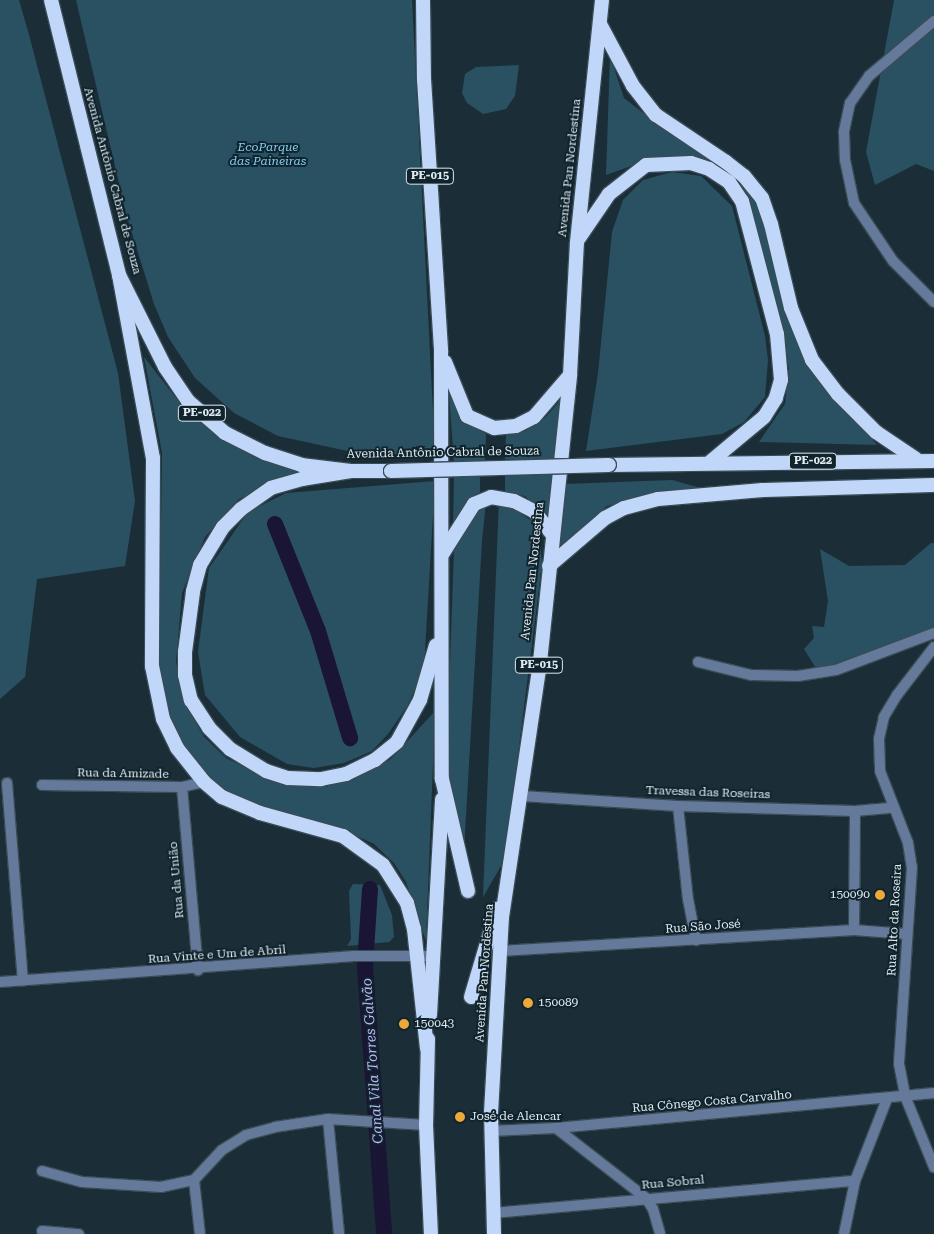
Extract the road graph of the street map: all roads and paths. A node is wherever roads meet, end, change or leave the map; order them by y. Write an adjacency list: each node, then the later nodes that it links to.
1 (51, 0): 7 (highway, Avenida Antônio Cabral de Souza / PE-022)
2 (423, 0): 9 (highway, PE-015)
3 (602, 0): 5 (highway, Avenida Pan Nordestina / PE-015)
4 (934, 21): 8 (street)
5 (600, 24): 6 (highway, Avenida Pan Nordestina / PE-015); 11 (highway)
6 (577, 242): 10 (highway, Avenida Pan Nordestina / PE-015); 13 (highway)
7 (119, 275): 14 (highway, Avenida Antônio Cabral de Souza / PE-022); 24 (highway)
8 (934, 302)
9 (441, 352): 10 (highway); 17 (highway, PE-015)
10 (570, 375): 16 (highway, Avenida Pan Nordestina / PE-015)
11 (916, 459): 12 (highway, Avenida Antônio Cabral de Souza / PE-022); 13 (highway, Avenida Antônio Cabral de Souza / PE-022)
12 (934, 461)
13 (710, 462): 14 (highway, Avenida Antônio Cabral de Souza / PE-022, bridge)
14 (351, 471): 19 (highway)
15 (934, 485): 18 (highway)
16 (551, 533): 17 (highway); 18 (highway, Avenida Pan Nordestina / PE-015)
17 (442, 554): 19 (highway, PE-015)
18 (549, 566): 28 (highway, Avenida Pan Nordestina / PE-015)
19 (441, 628): 23 (highway, PE-015)
20 (934, 633): 22 (street)
21 (934, 647): 30 (street, Rua Alto da Roseira)
22 (698, 662)
23 (442, 779): 33 (highway); 39 (highway, PE-015)
24 (204, 782): 27 (street, Rua da Amizade); 38 (highway)
25 (7, 783): 41 (street)
26 (42, 786): 27 (street, Rua da Amizade)
27 (182, 787): 40 (street, Rua da União)
28 (522, 796): 29 (street, Travessa das Roseiras); 32 (highway, Avenida Pan Nordestina / PE-015)
29 (678, 806): 31 (street, Travessa das Roseiras); 36 (street)
30 (892, 808): 31 (street, Travessa das Roseiras); 35 (street, Rua Alto da Roseira)
31 (855, 810): 34 (street)
32 (507, 882): 37 (highway, Avenida Pan Nordestina / PE-015); 43 (highway)
33 (468, 892)
34 (854, 930): 35 (street, Rua São José); 36 (street, Rua São José)
35 (907, 934): 46 (street, Rua Alto da Roseira)
36 (696, 940): 37 (street, Rua São José)
37 (500, 951): 51 (highway, Avenida Pan Nordestina / PE-015)
38 (418, 956): 39 (street, Rua Vinte e Um de Abril); 40 (street, Rua Vinte e Um de Abril); 44 (highway)
39 (435, 956): 44 (highway, PE-015)
40 (198, 970): 41 (street, Rua Vinte e Um de Abril)
41 (22, 980): 42 (street, Rua Vinte e Um de Abril)
42 (0, 982)
43 (471, 998)
44 (427, 1048): 49 (highway, PE-015)
45 (934, 1093): 46 (street, Rua Cônego Costa Carvalho)
46 (905, 1096): 47 (street, Rua Cônego Costa Carvalho); 52 (street, Rua Alto da Roseira)
47 (888, 1099): 50 (street, Rua Cônego Costa Carvalho); 55 (street)
48 (328, 1119): 49 (street); 54 (street); 61 (street)
49 (426, 1125): 62 (highway, PE-015)
50 (556, 1128): 51 (street, Rua Cônego Costa Carvalho); 56 (street)
51 (491, 1131): 57 (highway, Avenida Pan Nordestina / PE-015)
52 (933, 1162)
53 (42, 1171): 54 (street)
54 (194, 1180): 60 (street)
55 (854, 1180): 56 (street, Rua Sobral); 65 (street)
56 (646, 1198): 57 (street, Rua Sobral); 64 (street)
57 (493, 1213): 63 (highway, Avenida Pan Nordestina / PE-015)
58 (42, 1231): 59 (street)
59 (79, 1234)
60 (200, 1234)
61 (339, 1234)
62 (430, 1234)
63 (494, 1234)
64 (660, 1234)
65 (844, 1234)

